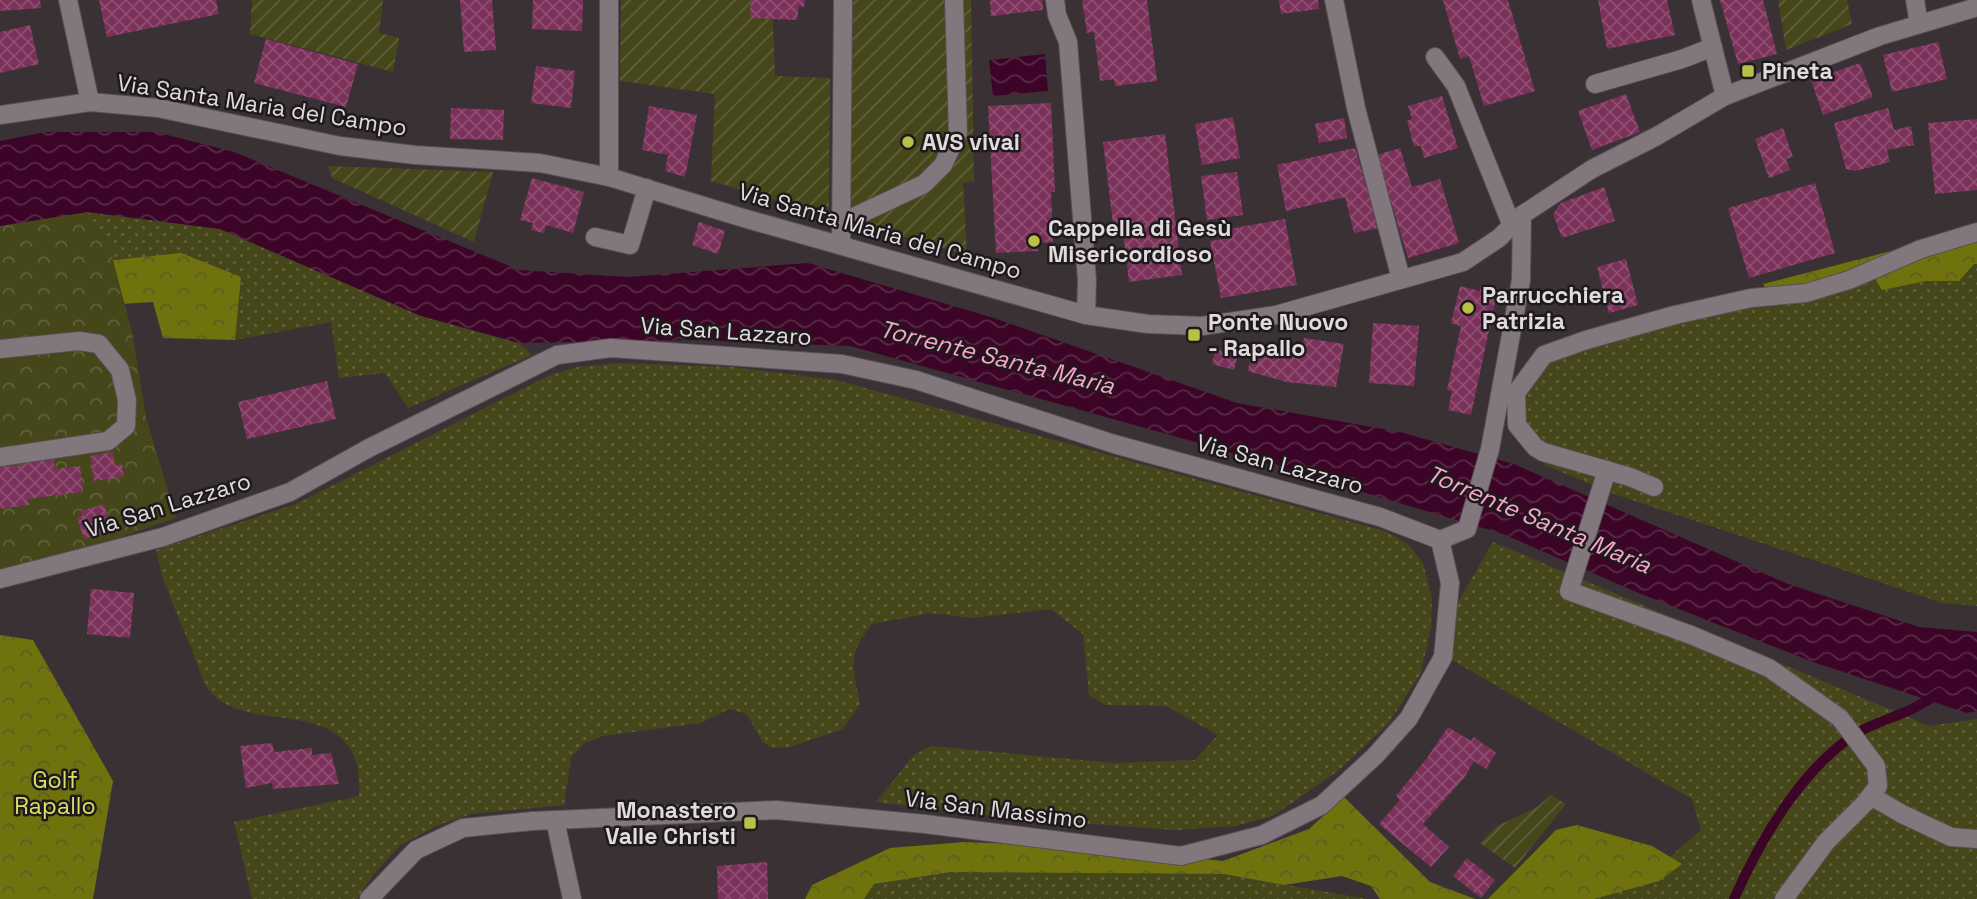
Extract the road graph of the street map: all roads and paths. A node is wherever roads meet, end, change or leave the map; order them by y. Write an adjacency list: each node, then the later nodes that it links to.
1 (68, 0): 15 (street)
2 (609, 0): 17 (street)
3 (843, 0): 20 (street)
4 (954, 0): 20 (street)
5 (1055, 0): 25 (street)
6 (1334, 0): 24 (street)
7 (1702, 0): 11 (street)
8 (1915, 0): 10 (street)
9 (1977, 8): 10 (street, Via Santa Maria del Campo)
10 (1919, 24): 14 (street, Via Santa Maria del Campo)
11 (1713, 47): 13 (street); 14 (street)
12 (1435, 57): 19 (street)
13 (1595, 84)
14 (1725, 96): 19 (street, Via Santa Maria del Campo)
15 (90, 102): 16 (street, Via Santa Maria del Campo); 17 (street, Via Santa Maria del Campo)
16 (0, 115)
17 (609, 177): 18 (street, Via Santa Maria del Campo)
18 (647, 188): 22 (street); 23 (street, Via Santa Maria del Campo)
19 (1517, 220): 24 (street, Via Santa Maria del Campo); 30 (street)
20 (841, 223): 23 (street)
21 (1977, 232): 28 (street)
22 (595, 237)
23 (841, 245): 25 (street, Via Santa Maria del Campo)
24 (1401, 279): 25 (street, Via Santa Maria del Campo)
25 (1086, 315)
26 (0, 349): 27 (street)
27 (0, 457)
28 (1605, 477): 29 (street); 32 (street)
29 (1654, 488)
30 (1440, 540): 31 (street, Via San Lazzaro); 33 (street, Via San Massimo)
31 (0, 579)
32 (1871, 796): 34 (street); 37 (street)
33 (555, 820): 35 (street, Via San Massimo); 36 (street)
34 (1977, 839)
35 (369, 899)
36 (572, 899)
37 (1784, 899)

